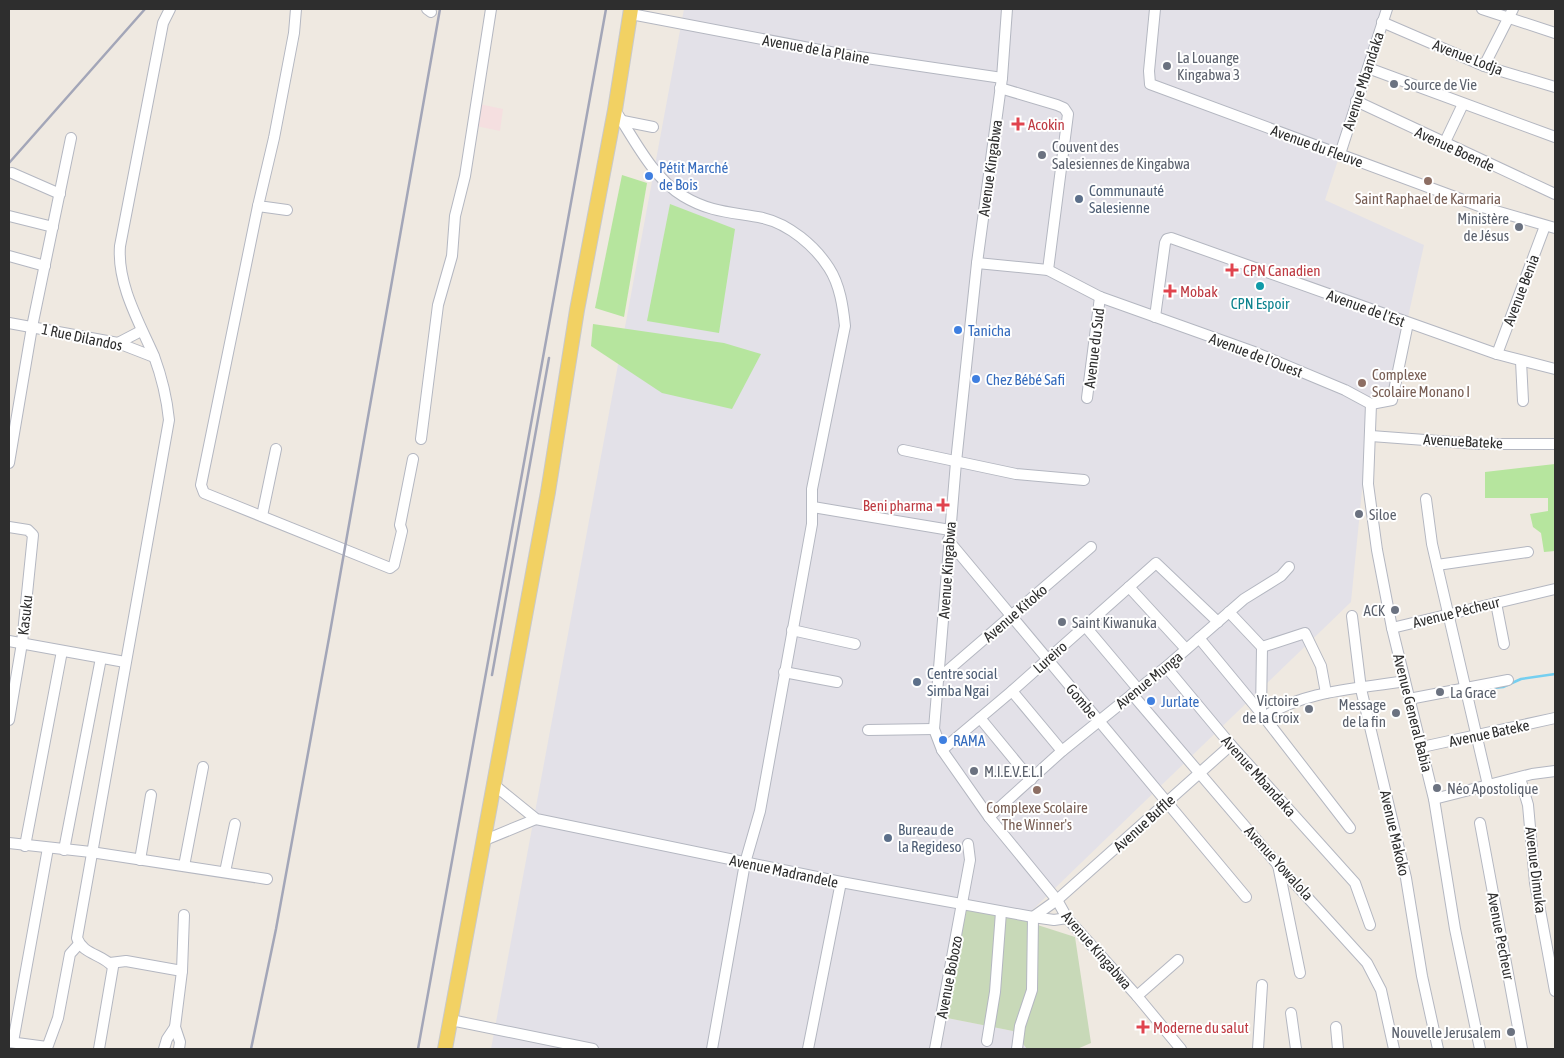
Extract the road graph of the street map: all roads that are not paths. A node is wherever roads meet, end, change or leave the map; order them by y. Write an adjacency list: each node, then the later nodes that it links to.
1 (170, 9): 41 (street)
2 (296, 9): 27 (street)
3 (491, 9): 51 (street)
4 (1007, 9): 14 (street, Avenue Kingabwa)
5 (1155, 9): 23 (street, Avenue du Fleuve)
6 (1387, 9): 10 (street, Avenue Mbandaka)
7 (1482, 9): 9 (street)
8 (631, 11): 14 (street, Avenue de la Plaine); 18 (main road)
9 (1511, 13): 11 (street); 12 (street)
10 (1382, 22): 12 (street, Avenue Lodja); 13 (street, Avenue Mbandaka)
11 (1555, 33)
12 (1484, 66): 15 (street, Avenue Lodja)
13 (1368, 68): 16 (street, Avenue Mbandaka); 17 (street)
14 (1001, 83): 33 (street, Avenue Kingabwa); 35 (street, Avenue de la Plaine)
15 (1555, 87)
16 (1356, 102): 22 (street, Avenue Boende); 23 (street, Avenue Mbandaka)
17 (1462, 104): 20 (street); 22 (street)
18 (619, 116): 19 (street); 60 (street); 119 (main road)
19 (653, 127)
20 (1555, 137)
21 (71, 138): 25 (street)
22 (1444, 144): 26 (street, Avenue Boende)
23 (1340, 154): 30 (street, Avenue du Fleuve)
24 (12, 173): 25 (street)
25 (60, 194): 31 (street)
26 (1555, 194)
27 (258, 206): 28 (street); 61 (street)
28 (287, 210)
29 (9, 216): 31 (street)
30 (1550, 227): 43 (street, Avenue Benia)
31 (53, 228): 34 (street)
32 (9, 256): 34 (street)
33 (977, 263): 35 (street, Avenue de l'Ouest); 56 (street, Avenue Kingabwa)
34 (46, 266): 40 (street)
35 (1048, 270): 36 (street, Avenue de l'Ouest)
36 (1100, 297): 37 (street, Avenue de l'Ouest); 47 (street, Avenue du Sud)
37 (1155, 317): 39 (street, Avenue de l'Est); 49 (street, Avenue de l'Ouest)
38 (9, 323): 40 (street, 1 Rue Dilandos)
39 (1408, 323): 43 (street, Avenue de l'Est); 49 (street)
40 (32, 327): 42 (street, 1 Rue Dilandos); 57 (street)
41 (141, 331): 42 (street); 44 (street)
42 (118, 343): 44 (street, 1 Rue Dilandos)
43 (1497, 354): 45 (street, Avenue de l'Est)
44 (154, 357): 89 (street)
45 (1521, 360): 46 (street, Avenue de l'Est); 48 (street)
46 (1555, 369)
47 (1087, 398)
48 (1523, 402)
49 (1371, 404): 50 (street, Avenue General Babia)
50 (1371, 436): 52 (street, AvenueBateke); 77 (street, Avenue General Babia)
51 (421, 439)
52 (1555, 444)
53 (276, 449): 61 (street)
54 (902, 450): 56 (street)
55 (414, 459): 61 (street)
56 (956, 462): 58 (street); 63 (street, Avenue Kingabwa)
57 (9, 463)
58 (1084, 480)
59 (1426, 499): 66 (street)
60 (813, 507): 63 (street); 78 (street)
61 (262, 516)
62 (9, 527): 81 (street, Kasuku)
63 (949, 535): 73 (street, Gombe); 92 (street, Avenue Kingabwa)
64 (1091, 547): 73 (street, Avenue Kitoko)
65 (1528, 552): 66 (street)
66 (1437, 565): 72 (street)
67 (1289, 567): 71 (street, Avenue Munga)
68 (1129, 587): 75 (street, Lureiro); 76 (street, Lureiro); 85 (street)
69 (1555, 589): 70 (street, Avenue Pécheur)
70 (1496, 603): 72 (street, Avenue Pécheur); 83 (street)
71 (1229, 612): 75 (street, Avenue Munga); 84 (street)
72 (1448, 613): 77 (street, Avenue Pécheur); 96 (street)
73 (1012, 616): 88 (street, Gombe); 92 (street, Avenue Kitoko)
74 (1352, 616): 97 (street, Avenue Makoko)
75 (1218, 622): 79 (street, Avenue Munga)
76 (1084, 626): 88 (street, Lureiro); 99 (street, Avenue Yowalola)
77 (1392, 628): 94 (street, Avenue General Babia)
78 (792, 630): 82 (street); 91 (street)
79 (1199, 638): 85 (street, Avenue Munga); 102 (street)
80 (9, 641): 81 (street)
81 (22, 643): 86 (street); 105 (street, Kasuku)
82 (855, 644)
83 (1504, 644)
84 (1262, 647): 100 (street); 102 (street)
85 (1186, 649): 90 (street, Avenue Munga)
86 (62, 651): 87 (street); 132 (street)
87 (101, 658): 89 (street); 134 (street)
88 (1047, 659): 98 (street, Lureiro); 106 (street, Gombe)
89 (125, 662): 135 (street)
90 (1166, 667): 99 (street, Avenue Munga); 110 (street, Avenue Mbandaka)
91 (784, 672): 95 (street); 137 (street)
92 (939, 678): 107 (street, Avenue Kingabwa)
93 (1508, 680): 96 (street)
94 (1405, 681): 97 (street); 101 (street, Avenue General Babia)
95 (837, 682)
96 (1464, 688): 101 (street); 109 (street)
97 (1361, 689): 100 (street); 180 (street, Avenue Makoko)
98 (1012, 691): 103 (street, Lureiro); 113 (street)
99 (1135, 691): 106 (street, Avenue Munga); 116 (street, Avenue Yowalola)
100 (1326, 692): 102 (street)
101 (1410, 699): 111 (street, Avenue General Babia)
102 (1262, 715): 128 (street)
103 (980, 718): 112 (street, Lureiro); 118 (street)
104 (1555, 718): 109 (street, Avenue Bateke)
105 (9, 720)
106 (1099, 721): 113 (street, Avenue Munga); 123 (street, Gombe)
107 (934, 728): 108 (street); 112 (street, Avenue Kingabwa)
108 (868, 730)
109 (1476, 736): 111 (street, Avenue Bateke); 120 (street)
110 (1231, 745): 116 (street, Avenue Buffle); 150 (street, Avenue Mbandaka)
111 (1422, 747): 122 (street, Avenue General Babia)
112 (942, 750): 124 (street, Avenue Kingabwa)
113 (1062, 751): 118 (street, Avenue Munga)
114 (203, 767): 139 (street)
115 (1555, 771): 117 (street)
116 (1200, 773): 123 (street, Avenue Buffle); 138 (street, Avenue Yowalola)
117 (1520, 778): 120 (street); 157 (street, Avenue Dimuka)
118 (1031, 780): 124 (street, Avenue Munga)
119 (493, 784): 125 (street); 129 (main road)
120 (1488, 785): 122 (street)
121 (152, 795): 136 (street)
122 (1434, 799): 181 (street, Avenue General Babia)
123 (1167, 803): 143 (street, Gombe); 144 (street, Avenue Buffle)
124 (989, 818): 144 (street, Avenue Kingabwa)
125 (536, 819): 129 (street); 137 (street, Avenue Madrandele)
126 (1480, 823): 182 (street, Avenue Pecheur)
127 (235, 824): 140 (street)
128 (1350, 828)
129 (485, 840): 160 (main road)
130 (9, 843): 132 (street)
131 (968, 844): 145 (street, Avenue Bobozo)
132 (26, 846): 133 (street)
133 (48, 848): 134 (street); 164 (street)
134 (64, 850): 135 (street)
135 (91, 852): 136 (street); 151 (street)
136 (140, 860): 139 (street)
137 (746, 863): 142 (street, Avenue Madrandele); 171 (street)
138 (1278, 865): 155 (street); 179 (street, Avenue Yowalola)
139 (184, 866): 140 (street)
140 (225, 872): 141 (street)
141 (267, 879)
142 (841, 882): 145 (street, Avenue Madrandele); 172 (street)
143 (1246, 897)
144 (1056, 900): 148 (street, Avenue Buffle); 149 (street, Avenue Kingabwa)
145 (962, 904): 146 (street, Avenue Madrandele); 173 (street, Avenue Bobozo)
146 (1001, 912): 148 (street, Avenue Madrandele); 163 (street)
147 (184, 915): 154 (street)
148 (1033, 917): 149 (street, Avenue Madrandele); 174 (street)
149 (1067, 918): 158 (street, Avenue Kingabwa)
150 (1370, 925)
151 (79, 944): 153 (street); 165 (street)
152 (1178, 960): 158 (street)
153 (110, 963): 154 (street); 166 (street)
154 (182, 971): 161 (street)
155 (1300, 973)
156 (1262, 985): 176 (street)
157 (1555, 991)
158 (1137, 996): 175 (street, Avenue Kingabwa)
159 (1291, 1013): 177 (street)
160 (451, 1020): 169 (main road); 170 (street)
161 (175, 1027): 167 (street); 168 (street)
162 (1336, 1028): 178 (street)
163 (987, 1041)
164 (11, 1042): 165 (street)
165 (47, 1048)
166 (99, 1049)
167 (164, 1049)
168 (179, 1049)
169 (445, 1049)
170 (594, 1049)
171 (712, 1049)
172 (808, 1049)
173 (935, 1049)
174 (1017, 1049)
175 (1181, 1049)
176 (1258, 1049)
177 (1296, 1049)
178 (1338, 1049)
179 (1394, 1049)
180 (1438, 1049)
181 (1480, 1049)
182 (1522, 1049)

